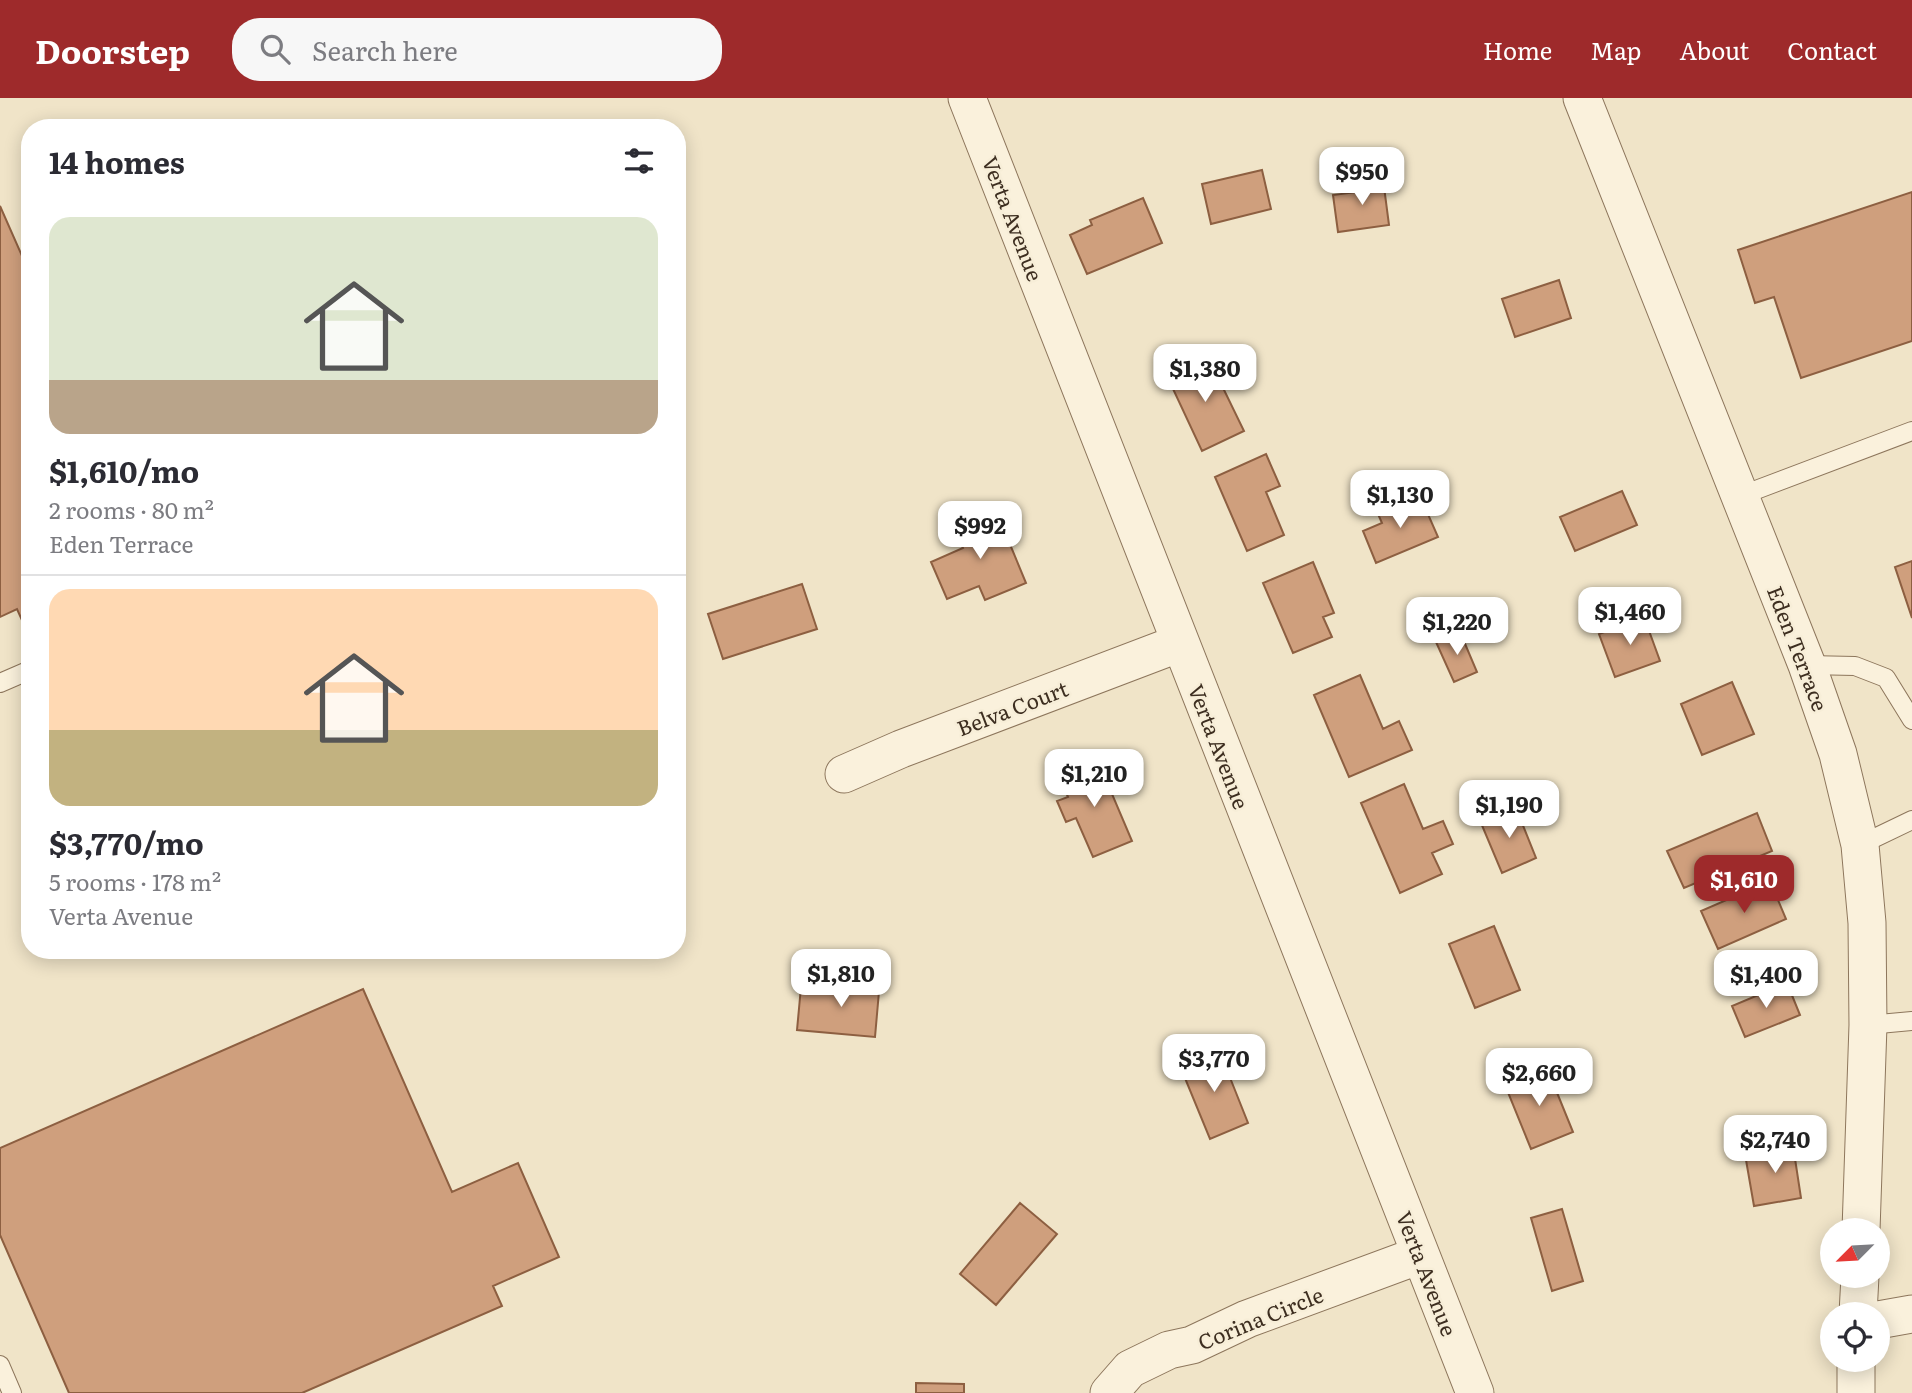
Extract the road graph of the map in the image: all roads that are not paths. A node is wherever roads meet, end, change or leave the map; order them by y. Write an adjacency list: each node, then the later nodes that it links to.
1 (967, 98): 5 (street, Verta Avenue)
2 (1582, 98): 4 (street, Eden Terrace)
3 (1912, 431): 4 (lane)
4 (1740, 496): 6 (street, Eden Terrace)
5 (1180, 643): 10 (street, Belva Court); 16 (street, Verta Avenue)
6 (1807, 665): 9 (lane); 12 (street, Eden Terrace)
7 (21, 674): 8 (lane)
8 (0, 683)
9 (1912, 720)
10 (844, 774)
11 (1912, 821): 12 (lane)
12 (1860, 845): 14 (street, Eden Terrace)
13 (1912, 1021): 14 (lane)
14 (1868, 1025): 15 (street, Eden Terrace)
15 (1861, 1218)
16 (1420, 1255): 22 (street, Corina Circle); 23 (street, Verta Avenue)
17 (1912, 1314): 18 (street)
18 (1890, 1318)
19 (0, 1365): 21 (lane)
20 (1856, 1372): 24 (street)
21 (12, 1393)
22 (1109, 1393)
23 (1475, 1393)
24 (1856, 1393)

